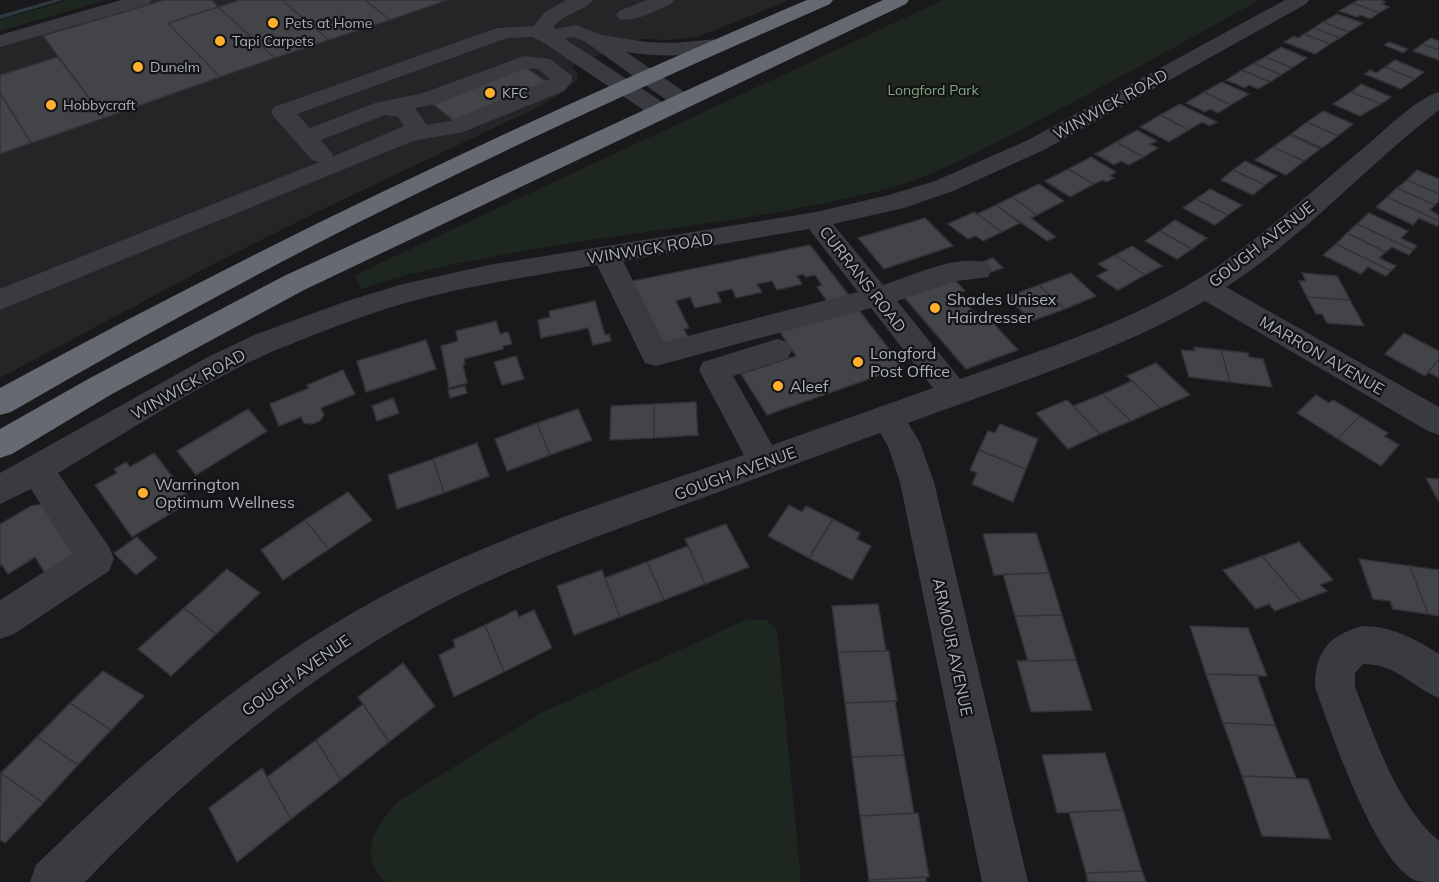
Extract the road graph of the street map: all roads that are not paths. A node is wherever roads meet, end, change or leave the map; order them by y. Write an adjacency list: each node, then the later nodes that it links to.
1 (142, 0): 12 (street)
2 (583, 0): 11 (street)
3 (599, 0): 10 (street)
4 (664, 0): 9 (street)
5 (823, 0): 13 (highway)
6 (869, 0): 15 (highway)
7 (899, 0): 15 (highway)
8 (1299, 0): 21 (street, WINWICK ROAD)
9 (626, 15)
10 (585, 34): 11 (street); 13 (street); 15 (street)
11 (548, 38): 14 (street); 19 (street)
12 (0, 41)
13 (717, 45): 15 (highway)
14 (622, 87): 15 (highway); 15 (street); 29 (highway)
15 (662, 93): 32 (highway)
16 (383, 108): 18 (street); 18 (street); 19 (street)
17 (1434, 108): 24 (street, GOUGH AVENUE)
18 (407, 135): 20 (street)
19 (306, 138): 20 (street)
20 (331, 165): 26 (street)
21 (816, 220): 22 (street, WINWICK ROAD); 25 (street, CURRANS ROAD)
22 (606, 255): 25 (street); 34 (street, WINWICK ROAD)
23 (978, 270): 25 (street)
24 (1205, 288): 28 (street, GOUGH AVENUE); 31 (street, MARRON AVENUE)
25 (877, 297): 28 (street, CURRANS ROAD)
26 (0, 300)
27 (777, 350): 33 (street)
28 (955, 394): 30 (street, GOUGH AVENUE)
29 (0, 403)
30 (887, 418): 33 (street, GOUGH AVENUE); 40 (street, ARMOUR AVENUE)
31 (1439, 422)
32 (0, 445)
33 (765, 462): 39 (street, GOUGH AVENUE)
34 (36, 469): 35 (street, WINWICK ROAD); 36 (street)
35 (0, 490)
36 (0, 621)
37 (1439, 678): 38 (street)
38 (1439, 870)
39 (53, 882)
40 (1005, 882)

